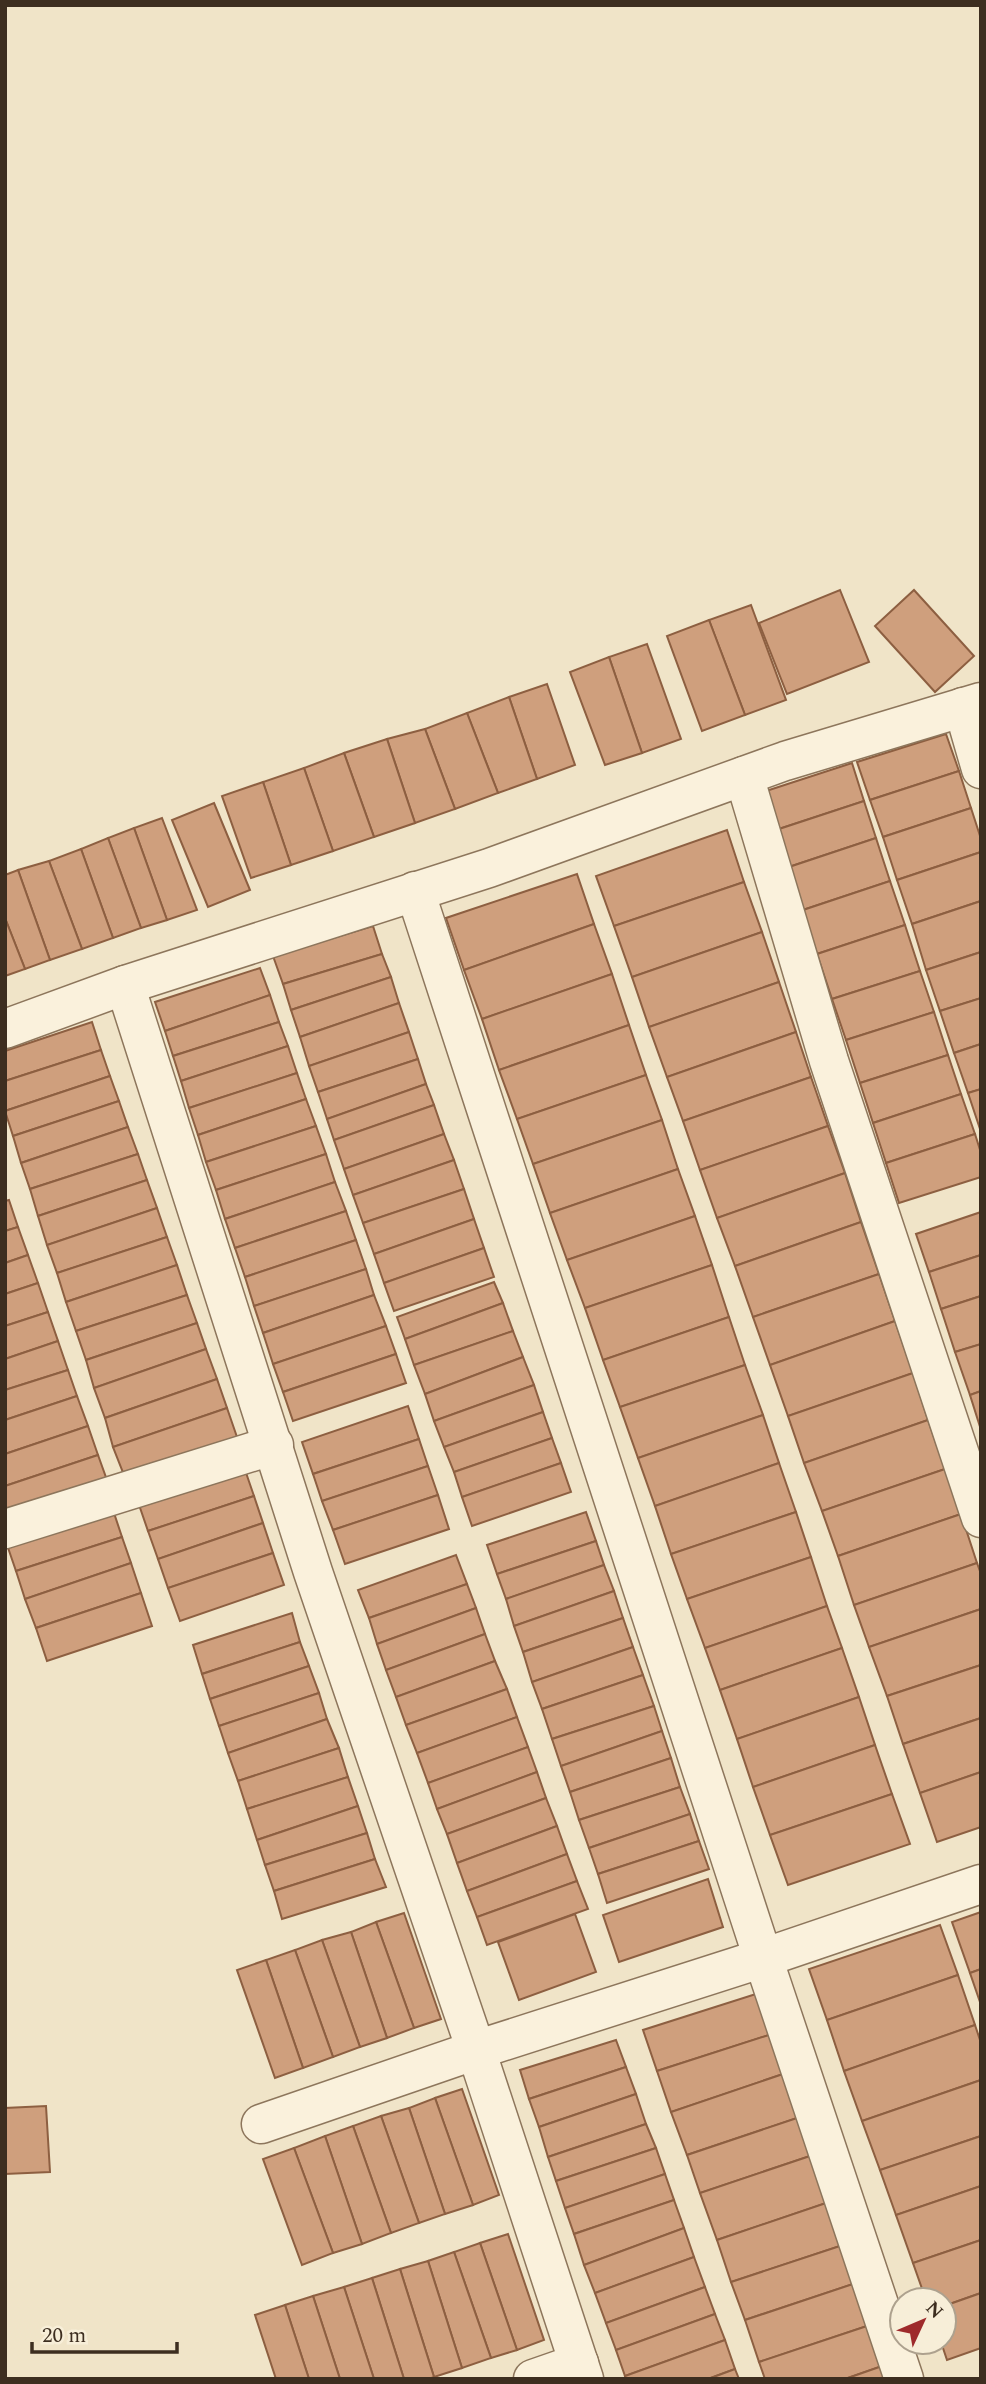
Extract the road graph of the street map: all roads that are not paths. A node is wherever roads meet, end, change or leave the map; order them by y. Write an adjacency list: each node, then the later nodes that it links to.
1 (972, 704): 2 (street); 3 (street)
2 (981, 769)
3 (744, 776): 4 (street); 8 (street)
4 (415, 891): 5 (street); 11 (street)
5 (125, 985): 6 (street); 7 (street)
6 (5, 1028)
7 (274, 1445): 9 (street); 12 (street)
8 (978, 1498)
9 (5, 1528)
10 (981, 1884): 11 (street)
11 (763, 1958): 12 (street); 16 (street)
12 (476, 2050): 13 (street); 14 (street)
13 (261, 2124)
14 (581, 2371): 15 (street)
15 (533, 2379)
16 (904, 2379)

